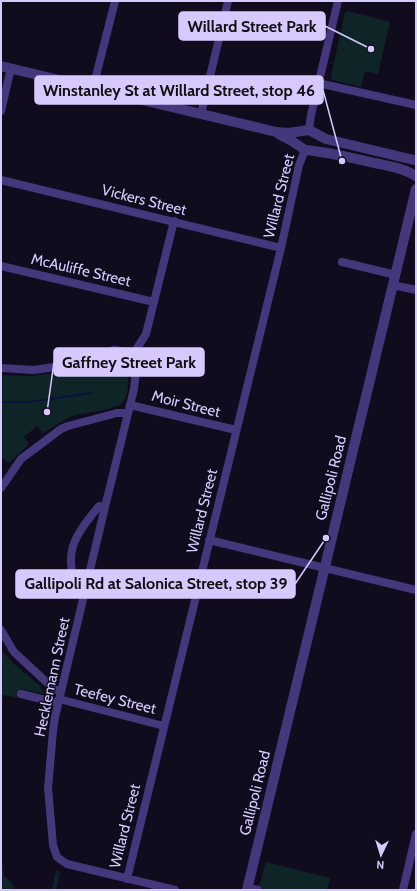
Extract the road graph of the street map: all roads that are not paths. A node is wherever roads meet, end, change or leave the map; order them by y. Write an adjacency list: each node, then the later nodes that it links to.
1 (115, 1): 6 (street)
2 (228, 1): 9 (street)
3 (338, 1): 5 (street)
4 (6, 67): 6 (street); 8 (street)
5 (318, 83): 7 (street); 11 (street)
6 (93, 88): 9 (street)
7 (416, 105)
8 (1, 111)
9 (201, 114): 10 (street)
10 (276, 132): 11 (street); 12 (street)
11 (309, 132): 12 (street); 12 (street); 13 (street)
12 (306, 148): 14 (street); 18 (street, Willard Street)
13 (415, 159): 14 (street)
14 (414, 175)
15 (1, 180): 17 (street, Vickers Street)
16 (416, 189): 21 (street, Gallipoli Road)
17 (174, 222): 18 (street, Vickers Street); 23 (street)
18 (281, 248): 28 (street, Willard Street)
19 (342, 262): 21 (street)
20 (1, 266): 23 (street, McAuliffe Street)
21 (394, 280): 22 (street); 32 (street, Gallipoli Road)
22 (416, 290)
23 (154, 302): 24 (street)
24 (134, 353): 25 (street); 26 (street, Hecklemann Street)
25 (1, 368)
26 (130, 405): 27 (street, Hecklemann Street); 28 (street, Moir Street)
27 (128, 413): 29 (street); 30 (street, Hecklemann Street)
28 (236, 430): 31 (street, Willard Street)
29 (1, 488)
30 (104, 507): 34 (street, Hecklemann Street); 34 (street)
31 (209, 540): 32 (street); 38 (street, Willard Street)
32 (325, 568): 33 (street); 41 (street, Gallipoli Road)
33 (416, 590)
34 (84, 594): 37 (street, Hecklemann Street)
35 (1, 630): 37 (street)
36 (21, 694): 37 (street, Teefey Street)
37 (60, 698): 38 (street, Teefey Street); 40 (street, Hecklemann Street)
38 (164, 726): 40 (street, Willard Street)
39 (416, 834): 44 (street)
40 (127, 879): 43 (street, Hecklemann Street)
41 (248, 888): 42 (lane)
42 (259, 888)
43 (176, 890)
44 (403, 890)

